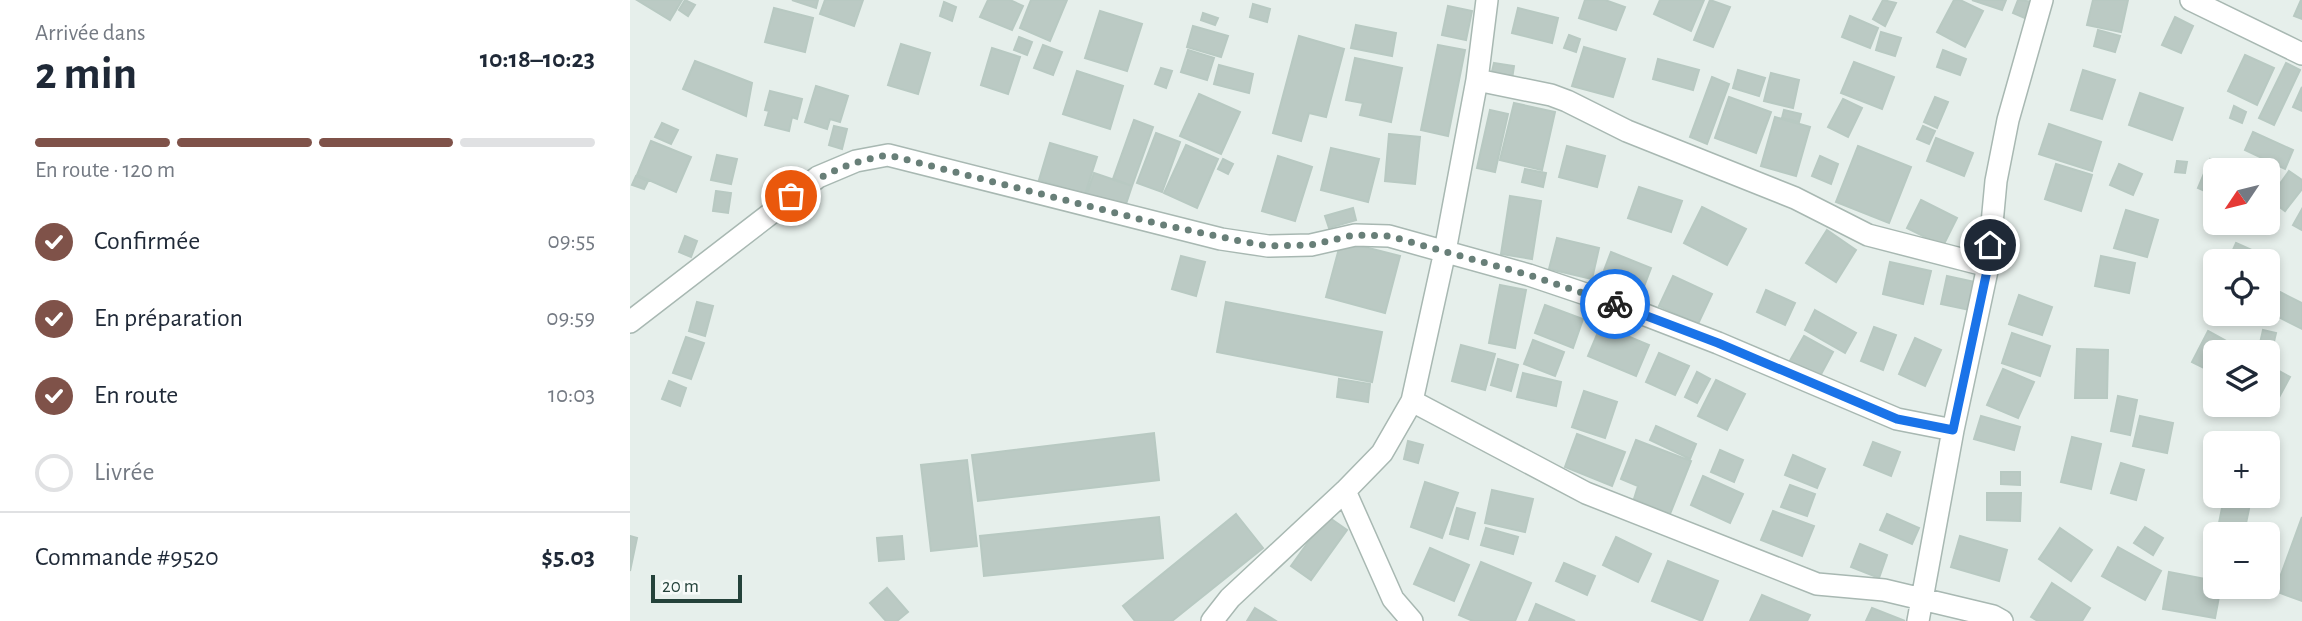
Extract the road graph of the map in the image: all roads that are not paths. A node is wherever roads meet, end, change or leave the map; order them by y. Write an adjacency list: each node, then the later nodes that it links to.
1 (1487, 0): 5 (street)
2 (2042, 0): 7 (street)
3 (2191, 0): 4 (street)
4 (2302, 54)
5 (1477, 80): 6 (street); 7 (street)
6 (1445, 251): 8 (street); 9 (street); 10 (street)
7 (1988, 266): 10 (street)
8 (630, 322)
9 (1412, 401): 11 (street); 12 (street)
10 (1953, 430): 12 (street)
11 (1345, 491): 13 (street); 14 (street)
12 (1923, 600): 15 (street); 16 (street)
13 (1212, 621)
14 (1412, 621)
15 (1918, 621)
16 (2002, 621)

